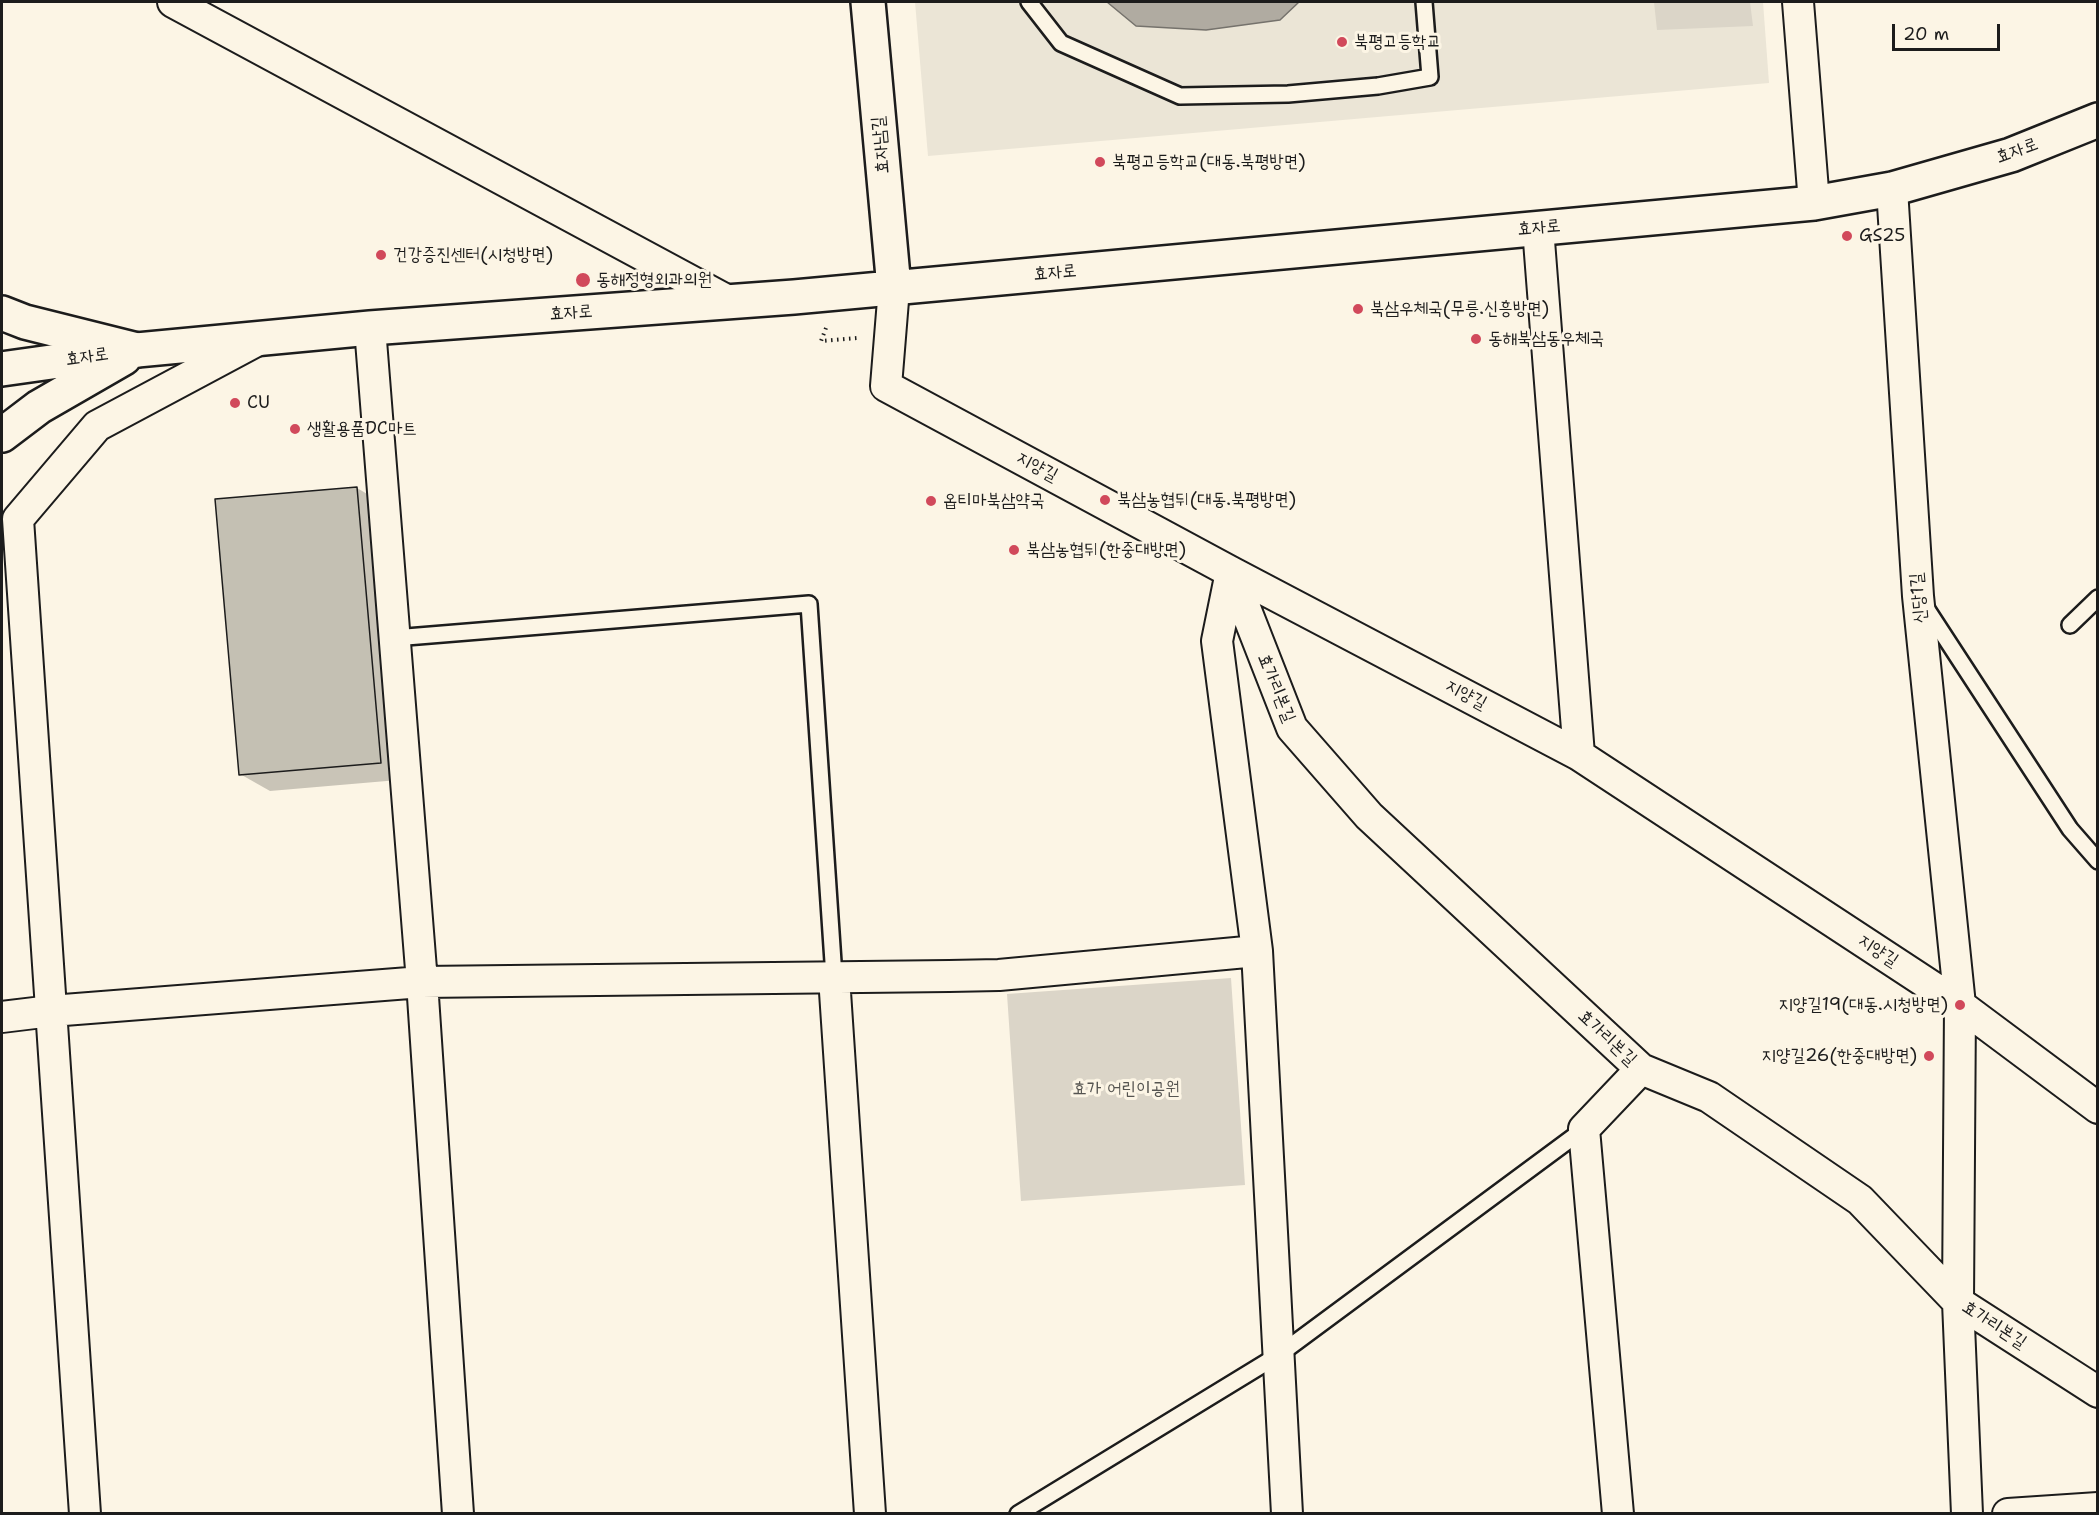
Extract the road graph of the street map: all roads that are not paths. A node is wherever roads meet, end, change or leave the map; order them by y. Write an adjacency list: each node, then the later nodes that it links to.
1 (173, 2): 11 (street)
2 (868, 2): 10 (street, 효자남길)
3 (1029, 2): 4 (lane)
4 (1424, 2)
5 (1798, 2): 8 (street)
6 (2097, 120): 7 (street, 효자로)
7 (1892, 189): 8 (street, 효자로); 19 (street, 신당1길)
8 (1814, 203): 9 (street, 효자로)
9 (1538, 228): 10 (street, 효자로); 23 (street)
10 (894, 288): 11 (street, 효자로); 18 (street, 지양길)
11 (728, 301): 13 (street, 효자로)
12 (2, 313): 15 (street)
13 (370, 328): 14 (street, 효자로); 22 (street)
14 (258, 340): 15 (street, 효자로); 29 (street)
15 (137, 350): 16 (street, 효자로); 17 (street)
16 (2, 369)
17 (2, 435)
18 (1231, 572): 23 (street, 지양길); 25 (street); 31 (street, 효가리본길)
19 (1918, 596): 24 (lane); 28 (street, 신당1길)
20 (2097, 598): 21 (lane)
21 (2070, 625)
22 (394, 638): 26 (lane); 27 (street)
23 (1579, 754): 28 (street, 지양길)
24 (2097, 861)
25 (1257, 951): 26 (street); 35 (street)
26 (834, 977): 27 (street); 41 (street)
27 (422, 981): 29 (street); 40 (street)
28 (1960, 1005): 32 (street, 지양길); 34 (street, 신당1길)
29 (51, 1011): 30 (street); 39 (street)
30 (2, 1017)
31 (1641, 1069): 33 (street); 34 (street, 효가리본길)
32 (2097, 1108)
33 (1584, 1129): 35 (lane); 44 (street)
34 (1958, 1302): 36 (street, 효가리본길); 45 (street, 신당1길)
35 (1280, 1354): 42 (lane); 43 (street)
36 (2097, 1392)
37 (2097, 1508): 38 (street)
38 (2022, 1513): 46 (street)
39 (86, 1514)
40 (458, 1514)
41 (870, 1514)
42 (1018, 1514)
43 (1287, 1514)
44 (1618, 1514)
45 (1966, 1514)
46 (2008, 1514)

